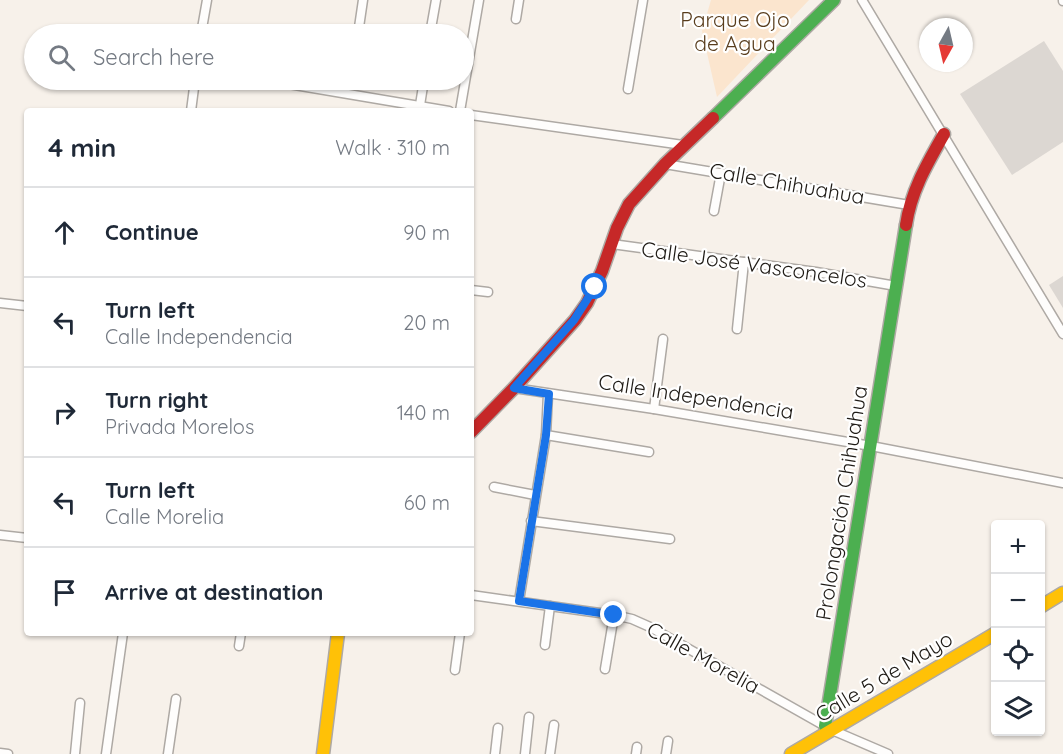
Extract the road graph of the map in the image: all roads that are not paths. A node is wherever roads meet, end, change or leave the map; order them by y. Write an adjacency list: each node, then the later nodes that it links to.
1 (207, 0): 10 (street)
2 (363, 0): 11 (street)
3 (436, 0): 12 (street)
4 (479, 0): 13 (street)
5 (519, 0): 9 (street)
6 (643, 0): 14 (street)
7 (834, 0): 26 (main road)
8 (862, 0): 25 (street)
9 (516, 19)
10 (203, 24)
11 (359, 24)
12 (432, 24)
13 (474, 29)
14 (628, 89)
15 (194, 90): 21 (street)
16 (318, 90): 20 (street)
17 (422, 90): 19 (street)
18 (464, 90): 23 (street)
19 (420, 105): 20 (street); 22 (street)
20 (409, 107)
21 (191, 108)
22 (434, 108)
23 (461, 108)
24 (474, 115): 26 (street, Calle Chihuahua)
25 (944, 135): 29 (main road, Prolongación Chihuahua); 39 (street)
26 (683, 145): 27 (main road)
27 (665, 164): 28 (street, Calle Chihuahua); 31 (main road)
28 (721, 173): 29 (street, Calle Chihuahua); 30 (street)
29 (909, 205): 33 (main road, Prolongación Chihuahua)
30 (714, 211)
31 (612, 244): 32 (street, Calle José Vasconcelos); 41 (main road)
32 (744, 262): 33 (street, Calle José Vasconcelos); 38 (street)
33 (896, 286): 46 (main road, Prolongación Chihuahua)
34 (474, 290): 35 (street)
35 (488, 292)
36 (0, 303): 37 (street)
37 (24, 306)
38 (737, 329)
39 (1063, 334)
40 (663, 339): 43 (street)
41 (514, 388): 42 (street, Calle Independencia); 44 (main road)
42 (549, 394): 43 (street, Calle Independencia); 45 (street)
43 (654, 409): 46 (street, Calle Independencia)
44 (474, 429)
45 (546, 435): 47 (street); 50 (street)
46 (871, 446): 48 (street, Calle Independencia); 75 (main road, Prolongación Chihuahua)
47 (649, 452)
48 (1063, 483)
49 (494, 488): 50 (street)
50 (535, 495): 51 (street)
51 (531, 521): 54 (street); 57 (street)
52 (0, 535): 53 (street)
53 (24, 538)
54 (670, 539)
55 (1063, 594): 58 (main road)
56 (474, 595): 57 (street, Calle Morelia)
57 (519, 601): 59 (street, Calle Morelia)
58 (1045, 605)
59 (550, 606): 60 (street, Calle Morelia); 66 (street)
60 (614, 615): 68 (street); 75 (street, Calle Morelia)
61 (123, 636): 80 (street)
62 (241, 636): 67 (street)
63 (338, 636): 82 (main road)
64 (460, 636): 69 (street)
65 (991, 636): 75 (main road, Calle 5 de Mayo)
66 (545, 645)
67 (239, 646)
68 (605, 669)
69 (455, 670)
70 (176, 699): 81 (street)
71 (80, 704): 79 (street)
72 (529, 717): 84 (street)
73 (554, 725): 85 (street)
74 (498, 728): 83 (street)
75 (828, 728): 87 (main road, Calle 5 de Mayo); 88 (street, Calle Morelia)
76 (668, 741): 86 (street)
77 (2, 754): 78 (street)
78 (8, 754)
79 (75, 754)
80 (106, 754)
81 (168, 754)
82 (323, 754)
83 (495, 754)
84 (525, 754)
85 (550, 754)
86 (666, 754)
87 (791, 754)
88 (888, 754)

